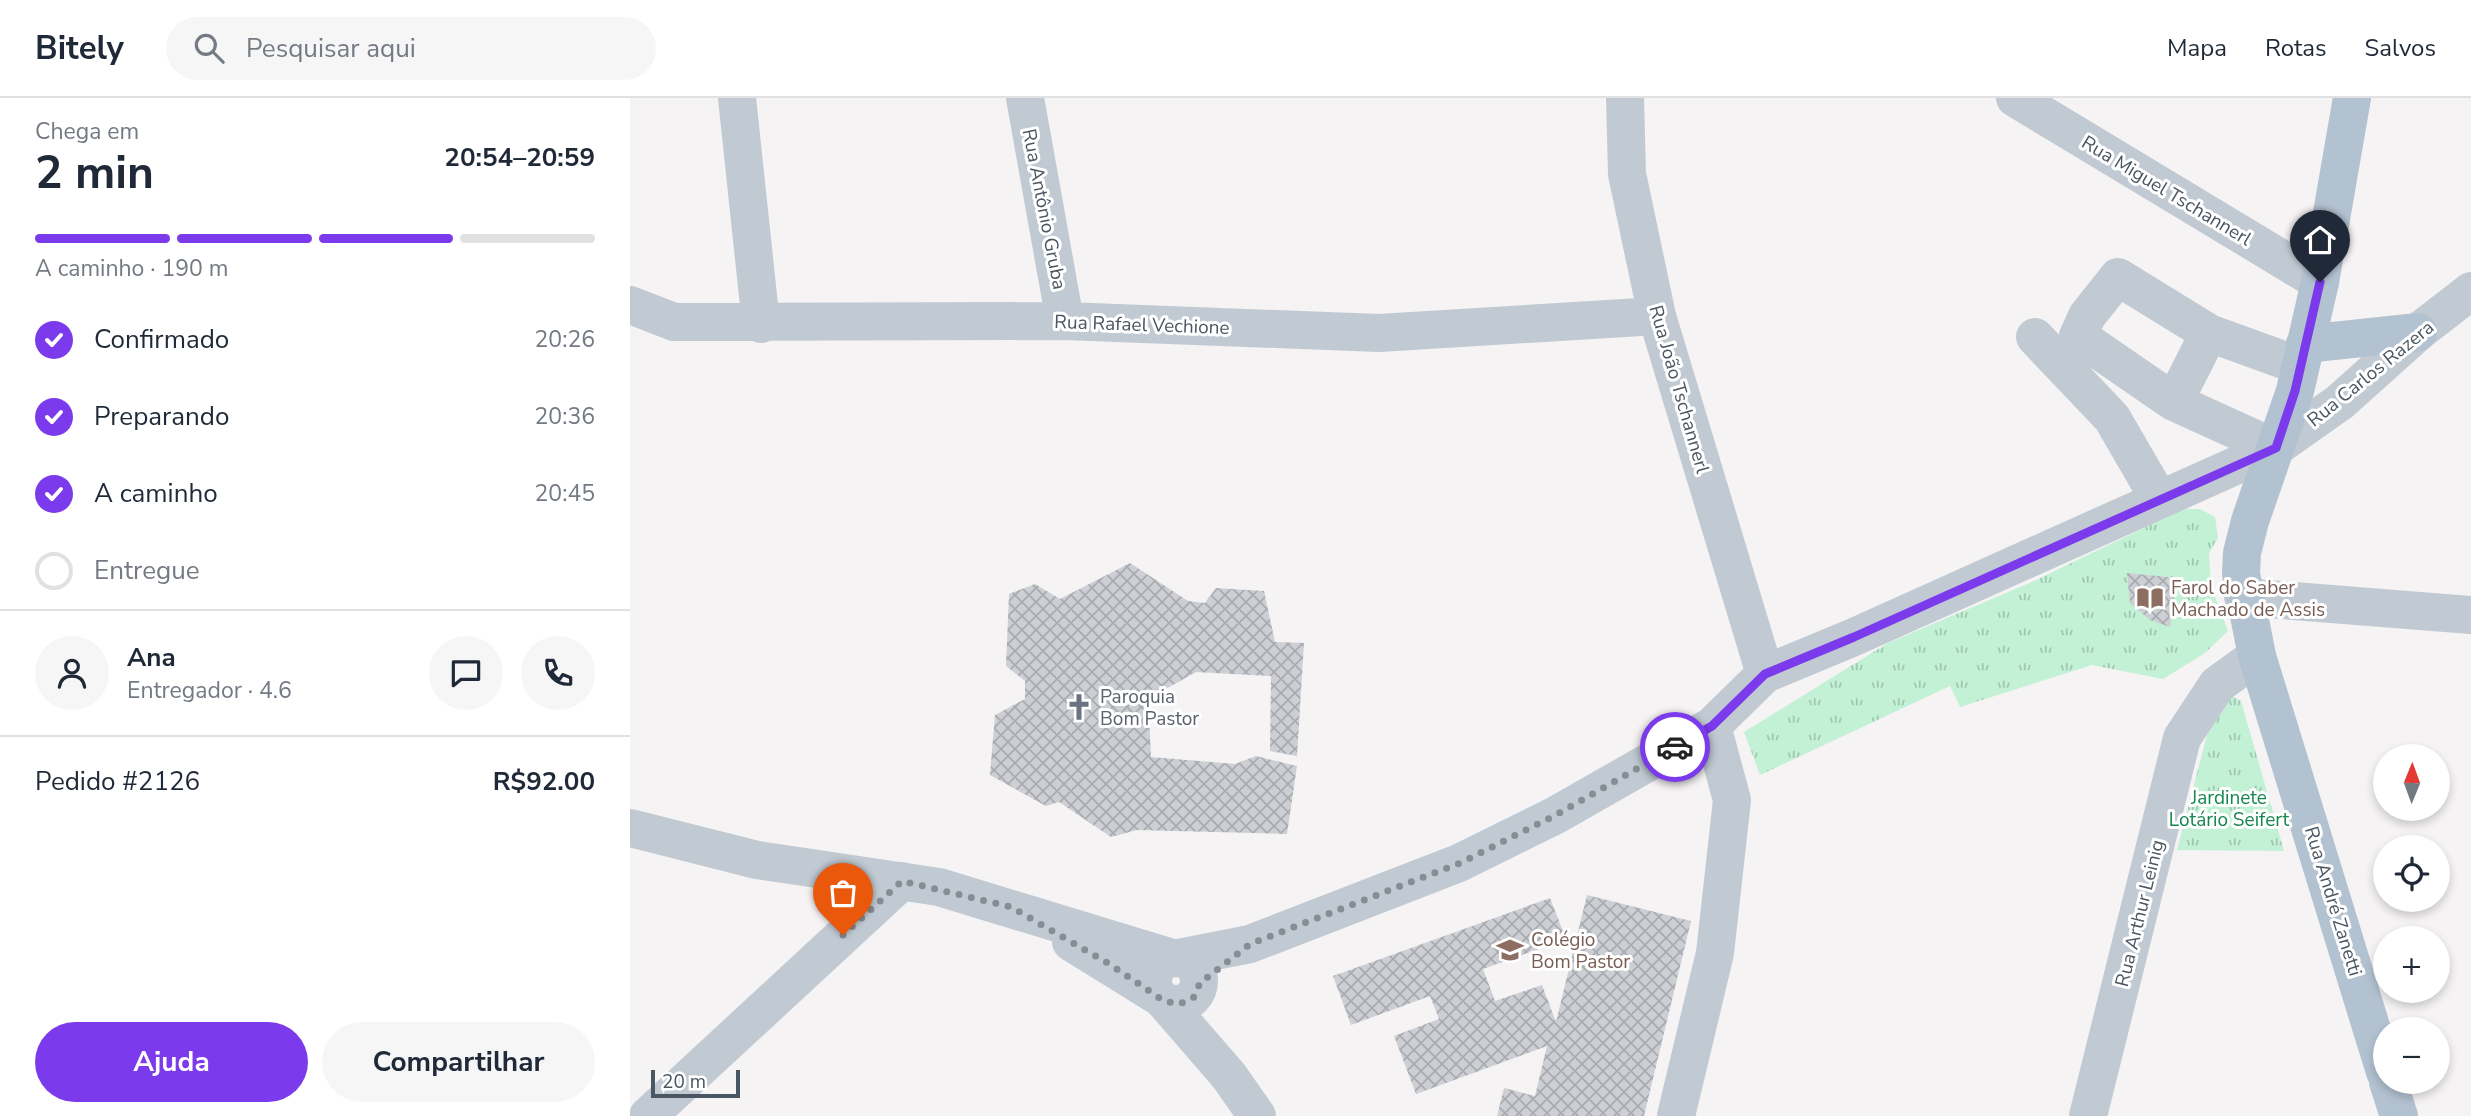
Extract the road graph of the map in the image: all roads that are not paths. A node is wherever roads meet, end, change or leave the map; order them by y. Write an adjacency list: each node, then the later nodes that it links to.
1 (737, 98): 11 (street)
2 (1025, 98): 10 (street, Rua Antônio Gruba)
3 (1625, 98): 9 (street, Rua João Tschannerl)
4 (2015, 98): 6 (street, Rua Miguel Tschannerl)
5 (2352, 98): 6 (main road)
6 (2320, 282): 15 (main road)
7 (2471, 291): 12 (street, Rua Carlos Razera)
8 (630, 305): 11 (street, Rua Rafael Vechione)
9 (1657, 316): 10 (street, Rua Rafael Vechione); 22 (street, Rua João Tschannerl)
10 (1065, 321): 11 (street, Rua Rafael Vechione)
11 (761, 324)
12 (2418, 332): 15 (main road); 17 (street, Rua Carlos Razera)
13 (2210, 333): 15 (street); 16 (street); 16 (street)
14 (2035, 337): 18 (street)
15 (2302, 355): 17 (main road)
16 (2174, 402): 17 (street)
17 (2276, 448): 18 (street, Rua Carlos Razera); 19 (main road, Rua André Zanetti)
18 (2159, 499): 22 (street, Rua Carlos Razera)
19 (2243, 597): 20 (street); 21 (main road, Rua André Zanetti)
20 (2471, 615)
21 (2257, 656): 27 (main road, Rua André Zanetti); 32 (street, Rua Arthur Leinig)
22 (1765, 674): 23 (street, Rua Carlos Razera)
23 (1712, 726): 26 (street, Rua Carlos Razera); 31 (street)
24 (630, 828): 25 (street)
25 (902, 881): 26 (street); 29 (street)
26 (1178, 981): 30 (street)
27 (2373, 1033)
28 (2392, 1094): 33 (main road)
29 (648, 1116)
30 (1257, 1116)
31 (1675, 1116)
32 (2088, 1116)
33 (2399, 1116)

